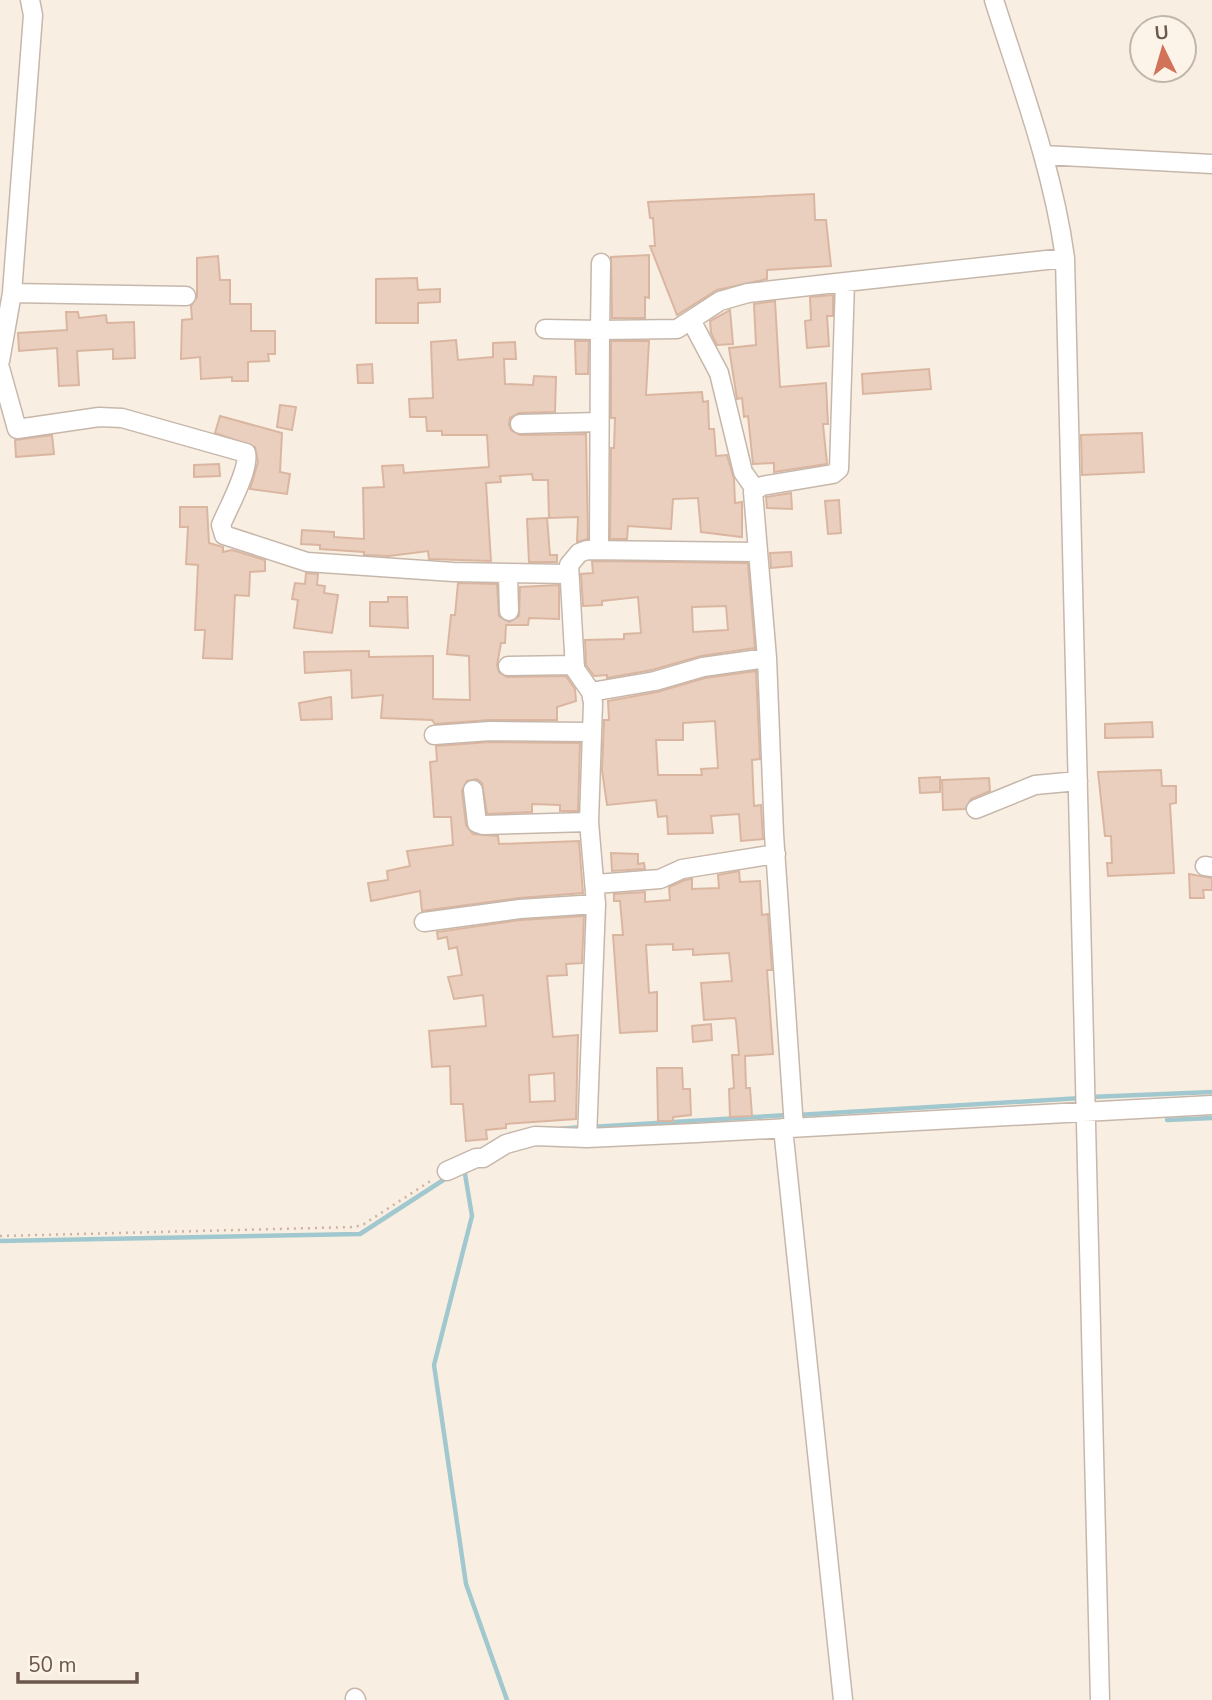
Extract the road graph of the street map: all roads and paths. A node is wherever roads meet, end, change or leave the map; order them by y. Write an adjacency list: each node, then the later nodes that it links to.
1 (30, 0): 8 (street)
2 (994, 0): 3 (street)
3 (1044, 155): 4 (street); 5 (street)
4 (1212, 164)
5 (1065, 258): 7 (street); 29 (street)
6 (601, 263): 12 (street)
7 (845, 282): 10 (street); 17 (street)
8 (12, 293): 9 (street); 13 (street)
9 (186, 296)
10 (692, 322): 12 (street); 17 (street)
11 (545, 329): 12 (street)
12 (600, 330): 15 (street)
13 (0, 361)
14 (0, 368): 21 (street)
15 (599, 422): 16 (street); 18 (street)
16 (520, 424)
17 (755, 489): 19 (street)
18 (599, 549): 19 (street); 20 (street)
19 (756, 552): 23 (street)
20 (568, 574): 21 (street); 24 (street)
21 (508, 575): 22 (street)
22 (509, 611)
23 (768, 657): 26 (street); 33 (street)
24 (575, 665): 25 (street); 26 (street)
25 (508, 666)
26 (591, 692): 27 (street)
27 (591, 732): 28 (street); 32 (street)
28 (434, 735)
29 (1078, 781): 31 (street); 38 (street)
30 (473, 790): 32 (street)
31 (976, 809)
32 (589, 822): 34 (street)
33 (776, 854): 34 (street); 39 (street)
34 (596, 884): 35 (street)
35 (596, 904): 36 (street); 40 (street)
36 (424, 922)
37 (1212, 1105): 38 (street)
38 (1086, 1110): 39 (street); 44 (street)
39 (791, 1122): 40 (street); 43 (street)
40 (587, 1130): 41 (street)
41 (447, 1171): 42 (path)
42 (0, 1236)
43 (843, 1700)
44 (1100, 1700)

